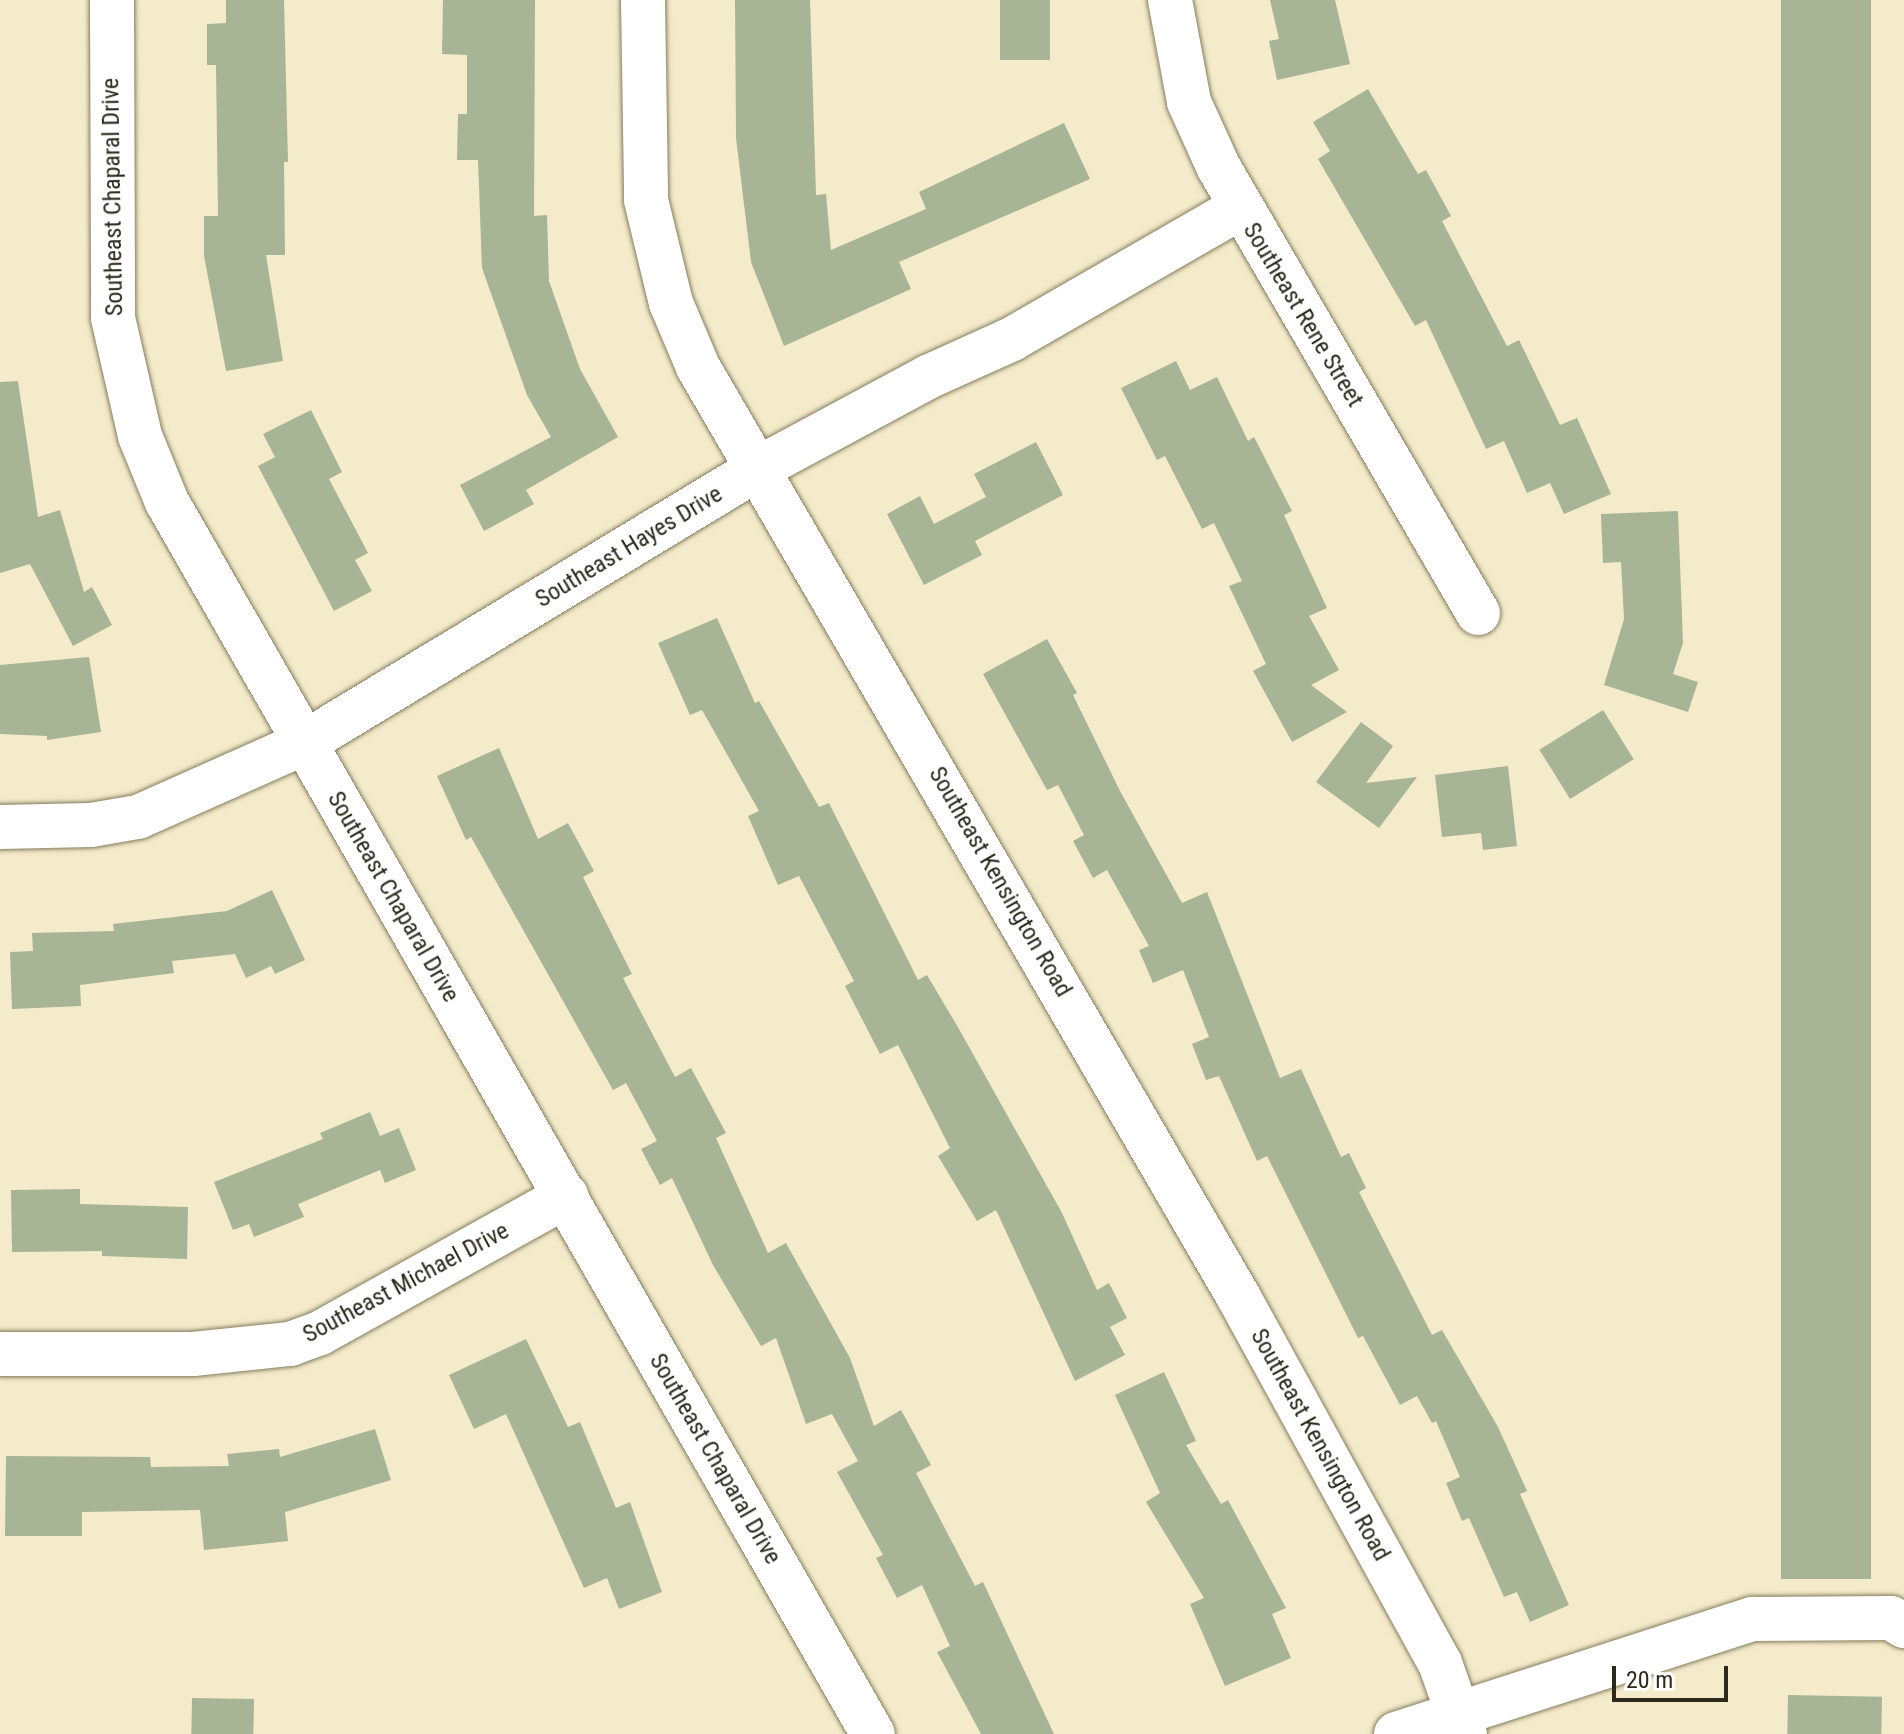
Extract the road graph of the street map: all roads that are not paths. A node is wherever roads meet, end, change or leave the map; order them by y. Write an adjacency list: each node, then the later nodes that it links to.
1 (112, 0): 7 (street, Southeast Chaparal Drive)
2 (643, 0): 5 (street, Southeast Kensington Road)
3 (1170, 0): 4 (street, Southeast Rene Street)
4 (1240, 208): 5 (street, Southeast Hayes Drive); 6 (street, Southeast Rene Street)
5 (759, 468): 7 (street, Southeast Hayes Drive); 12 (street, Southeast Kensington Road)
6 (1478, 613)
7 (304, 743): 8 (street, Southeast Hayes Drive); 9 (street, Southeast Chaparal Drive)
8 (0, 827)
9 (566, 1196): 10 (street, Southeast Michael Drive); 13 (street, Southeast Chaparal Drive)
10 (0, 1354)
11 (1900, 1618): 12 (street)
12 (1462, 1725): 14 (street)
13 (873, 1734)
14 (1396, 1734)

